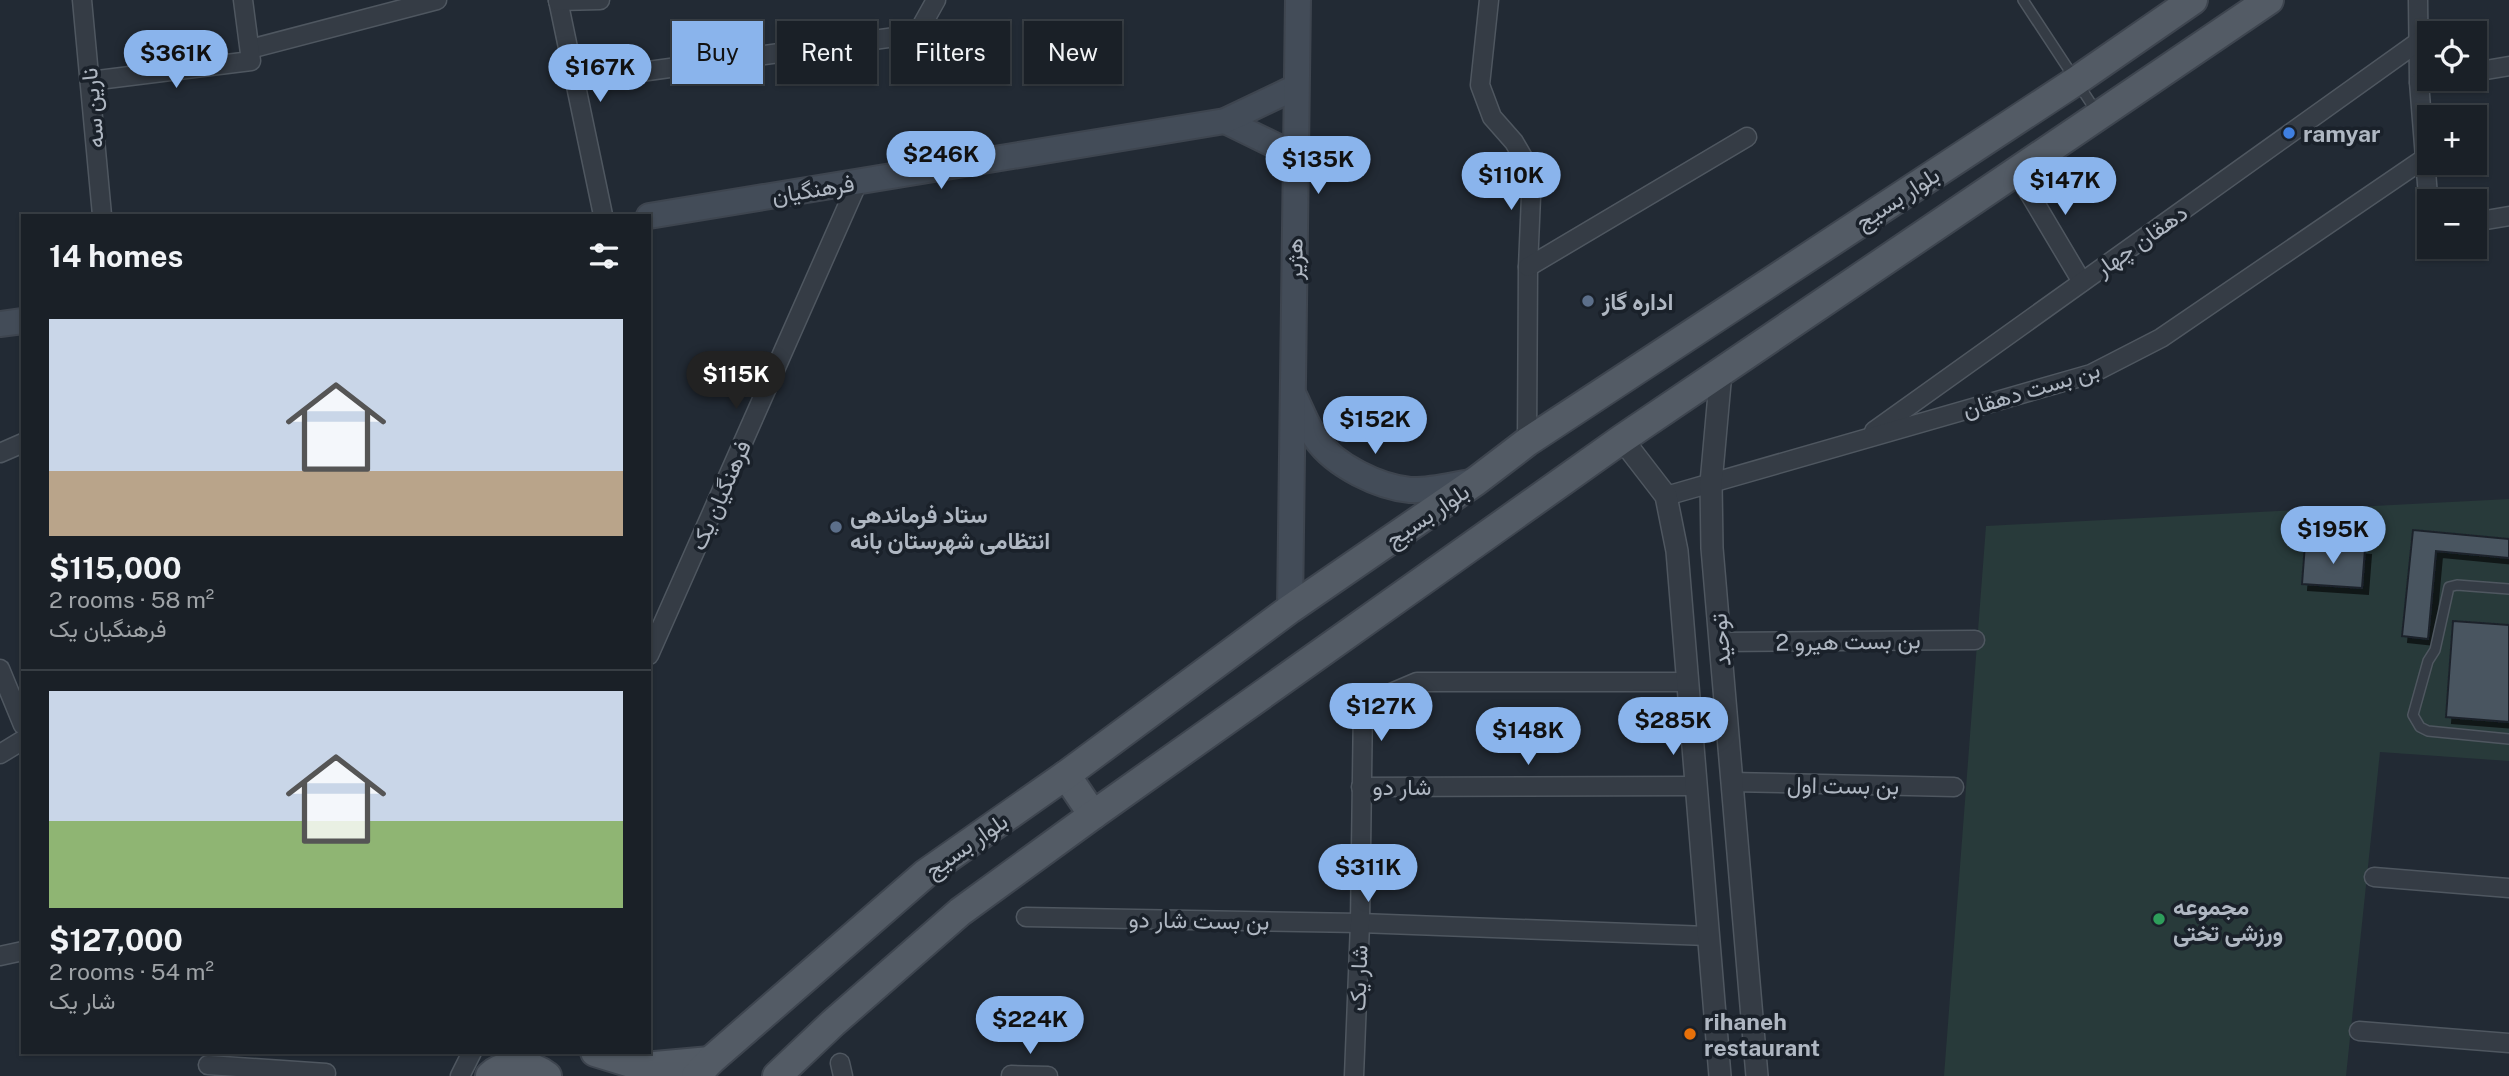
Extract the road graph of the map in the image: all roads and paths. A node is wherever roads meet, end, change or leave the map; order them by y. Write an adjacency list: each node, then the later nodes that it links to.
1 (82, 0): 19 (street, نارین سه)
2 (243, 0): 15 (street)
3 (436, 0): 15 (street)
4 (600, 0): 12 (street)
5 (936, 0): 20 (street)
6 (1298, 0): 21 (main road, هژیر)
7 (1489, 0): 34 (street)
8 (2023, 0): 18 (lane)
9 (2193, 0): 18 (main road, بلوار بسیج)
10 (2269, 0): 22 (main road, بلوار بسیج)
11 (2418, 0): 13 (street)
12 (558, 1): 20 (street)
13 (2418, 21)
14 (2417, 43): 35 (street, دهقان چهار)
15 (250, 55): 19 (street)
16 (2509, 66): 17 (street)
17 (2487, 70)
18 (2076, 80): 22 (lane); 42 (main road, بلوار بسیج)
19 (90, 81): 29 (street, نارین سه)
20 (575, 81): 30 (street)
21 (1296, 87): 23 (main road, فرهنگیان); 25 (main road, هژیر)
22 (2099, 116): 27 (main road, بلوار بسیج)
23 (1224, 121): 25 (main road); 28 (main road, فرهنگیان)
24 (1747, 137): 34 (street)
25 (1296, 155): 39 (main road, هژیر)
26 (2417, 163): 41 (street, بن بست دهقان)
27 (2016, 172): 35 (street); 38 (main road, بلوار بسیج)
28 (858, 182): 31 (main road, فرهنگیان); 52 (street, فرهنگیان یک)
29 (102, 214)
30 (603, 214)
31 (651, 216)
32 (2509, 216): 33 (street)
33 (2487, 220)
34 (1528, 267): 42 (street)
35 (2082, 282): 41 (street, دهقان چهار)
36 (21, 321): 37 (main road)
37 (0, 324)
38 (1721, 372): 40 (main road, بلوار بسیج); 46 (street, توحید)
39 (1292, 391): 45 (main road, هژیر); 49 (main road, هژیر)
40 (1622, 439): 47 (street, توحید); 64 (main road, بلوار بسیج)
41 (1863, 439): 46 (street, بن بست دهقان)
42 (1527, 442): 45 (main road, بلوار بسیج)
43 (21, 444): 44 (street)
44 (0, 453)
45 (1476, 481): 49 (main road, بلوار بسیج)
46 (1711, 483): 47 (street, بن بست دهقان); 51 (street, توحید)
47 (1666, 496): 54 (street, توحید)
48 (2509, 589): 56 (lane)
49 (1290, 608): 59 (main road, بلوار بسیج)
50 (1975, 640): 51 (street, بن بست هیرو 2)
51 (1720, 642): 60 (street, توحید)
52 (651, 650)
53 (0, 669): 55 (street)
54 (1688, 682): 61 (street, توحید); 62 (street, شار یک)
55 (21, 720)
56 (2509, 739)
57 (21, 741): 58 (street)
58 (0, 754)
59 (1066, 775): 64 (main road); 77 (main road, بلوار بسیج)
60 (1731, 782): 63 (street, بن بست اول); 87 (street, توحید)
61 (1696, 786): 62 (street, شار دو); 69 (street, توحید)
62 (1361, 787): 68 (street, شار یک)
63 (1954, 787)
64 (1093, 815): 83 (main road, بلوار بسیج)
65 (2374, 877): 66 (street)
66 (2509, 888)
67 (1026, 917): 68 (street, بن بست شار دو)
68 (1360, 923): 69 (street, بن بست شار دو); 85 (street, شار یک)
69 (1708, 936): 86 (street, توحید)
70 (21, 951): 71 (street)
71 (0, 956)
72 (2358, 1031): 73 (street)
73 (2509, 1043)
74 (471, 1054): 80 (street)
75 (602, 1054): 77 (main road)
76 (208, 1064): 78 (street)
77 (703, 1069)
78 (326, 1073)
79 (1011, 1075): 84 (street)
80 (460, 1076)
81 (490, 1076): 82 (main road)
82 (547, 1076)
83 (777, 1076)
84 (1048, 1076)
85 (1353, 1076)
86 (1720, 1076)
87 (1757, 1076)

